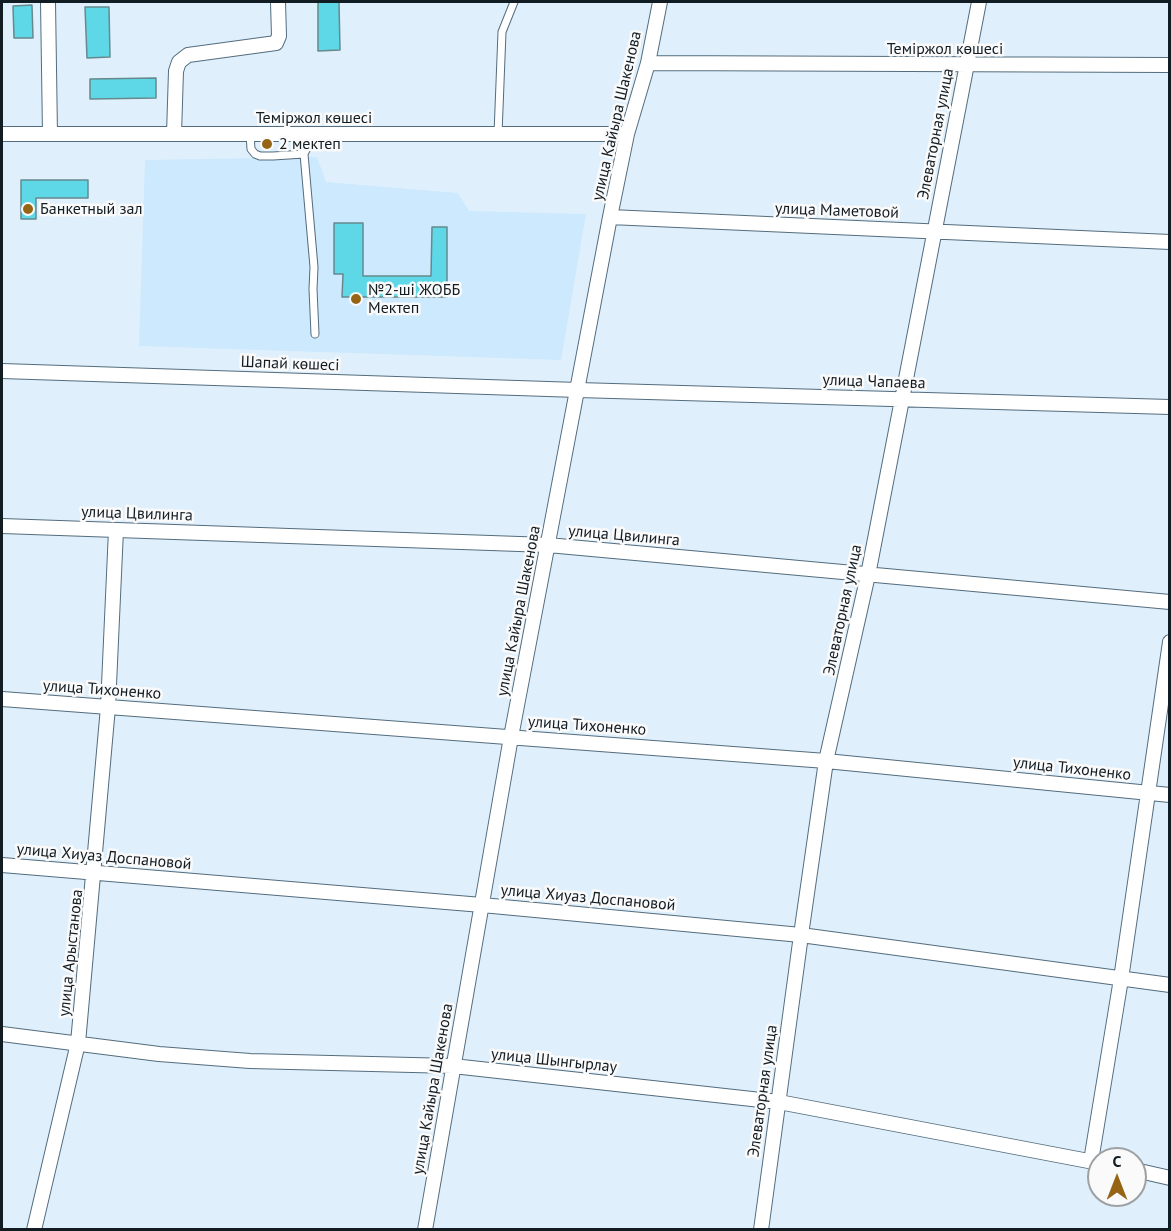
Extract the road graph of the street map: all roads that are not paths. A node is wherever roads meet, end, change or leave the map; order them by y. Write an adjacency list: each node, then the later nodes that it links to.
1 (48, 2): 10 (street)
2 (278, 2): 11 (street)
3 (514, 2): 14 (lane)
4 (660, 2): 6 (street, улица Кайыра Шакенова)
5 (979, 2): 7 (street, Элеваторная улица)
6 (648, 63): 7 (street, Теміржол көшесі); 15 (street, улица Кайыра Шакенова)
7 (966, 65): 8 (street, Теміржол көшесі); 18 (street, Элеваторная улица)
8 (1170, 65)
9 (2, 134): 10 (street, Теміржол көшесі)
10 (50, 134): 11 (street, Теміржол көшесі)
11 (174, 134): 12 (street, Теміржол көшесі)
12 (249, 134): 13 (street, Теміржол көшесі); 16 (lane)
13 (314, 134): 14 (street, Теміржол көшесі); 16 (lane)
14 (498, 134): 15 (street, Теміржол көшесі)
15 (627, 134): 17 (street, улица Кайыра Шакенова)
16 (304, 154): 20 (lane)
17 (610, 217): 18 (street, улица Маметовой); 22 (street, улица Кайыра Шакенова)
18 (934, 231): 19 (street, улица Маметовой); 23 (street, Элеваторная улица)
19 (1170, 242)
20 (315, 334)
21 (2, 370): 22 (street, Шапай көшесі)
22 (578, 390): 23 (street, улица Чапаева); 27 (street, улица Кайыра Шакенова)
23 (904, 399): 24 (street, улица Чапаева); 28 (street, Элеваторная улица)
24 (1170, 406)
25 (2, 526): 26 (street, улица Цвилинга)
26 (116, 530): 27 (street, улица Цвилинга); 32 (street, улица Арыстанова)
27 (548, 546): 28 (street, улица Цвилинга); 33 (street, улица Кайыра Шакенова)
28 (868, 575): 29 (street, улица Цвилинга); 34 (street, Элеваторная улица)
29 (1170, 602)
30 (1170, 642): 35 (street)
31 (2, 699): 32 (street, улица Тихоненко)
32 (108, 707): 33 (street, улица Тихоненко); 38 (street, улица Арыстанова)
33 (511, 737): 34 (street, улица Тихоненко); 39 (street, улица Кайыра Шакенова)
34 (826, 761): 35 (street, улица Тихоненко); 40 (street, Элеваторная улица)
35 (1148, 793): 36 (street, улица Тихоненко); 41 (street)
36 (1170, 795)
37 (2, 865): 38 (street, улица Хиуаз Доспановой)
38 (95, 872): 39 (street, улица Хиуаз Доспановой); 44 (street, улица Арыстанова)
39 (482, 905): 40 (street, улица Хиуаз Доспановой); 45 (street, улица Кайыра Шакенова)
40 (801, 934): 41 (street, улица Хиуаз Доспановой); 46 (street, Элеваторная улица)
41 (1121, 979): 42 (street, улица Хиуаз Доспановой); 47 (street)
42 (1170, 985)
43 (2, 1034): 44 (street, улица Шынгырлау)
44 (78, 1044): 45 (street, улица Шынгырлау); 51 (street, улица Арыстанова)
45 (453, 1066): 46 (street, улица Шынгырлау); 52 (street, улица Кайыра Шакенова)
46 (779, 1102): 48 (street, улица Шынгырлау); 53 (street, Элеваторная улица)
47 (1097, 1147)
48 (1087, 1160)
49 (1147, 1173): 50 (street)
50 (1170, 1178)
51 (34, 1230)
52 (425, 1230)
53 (761, 1230)

